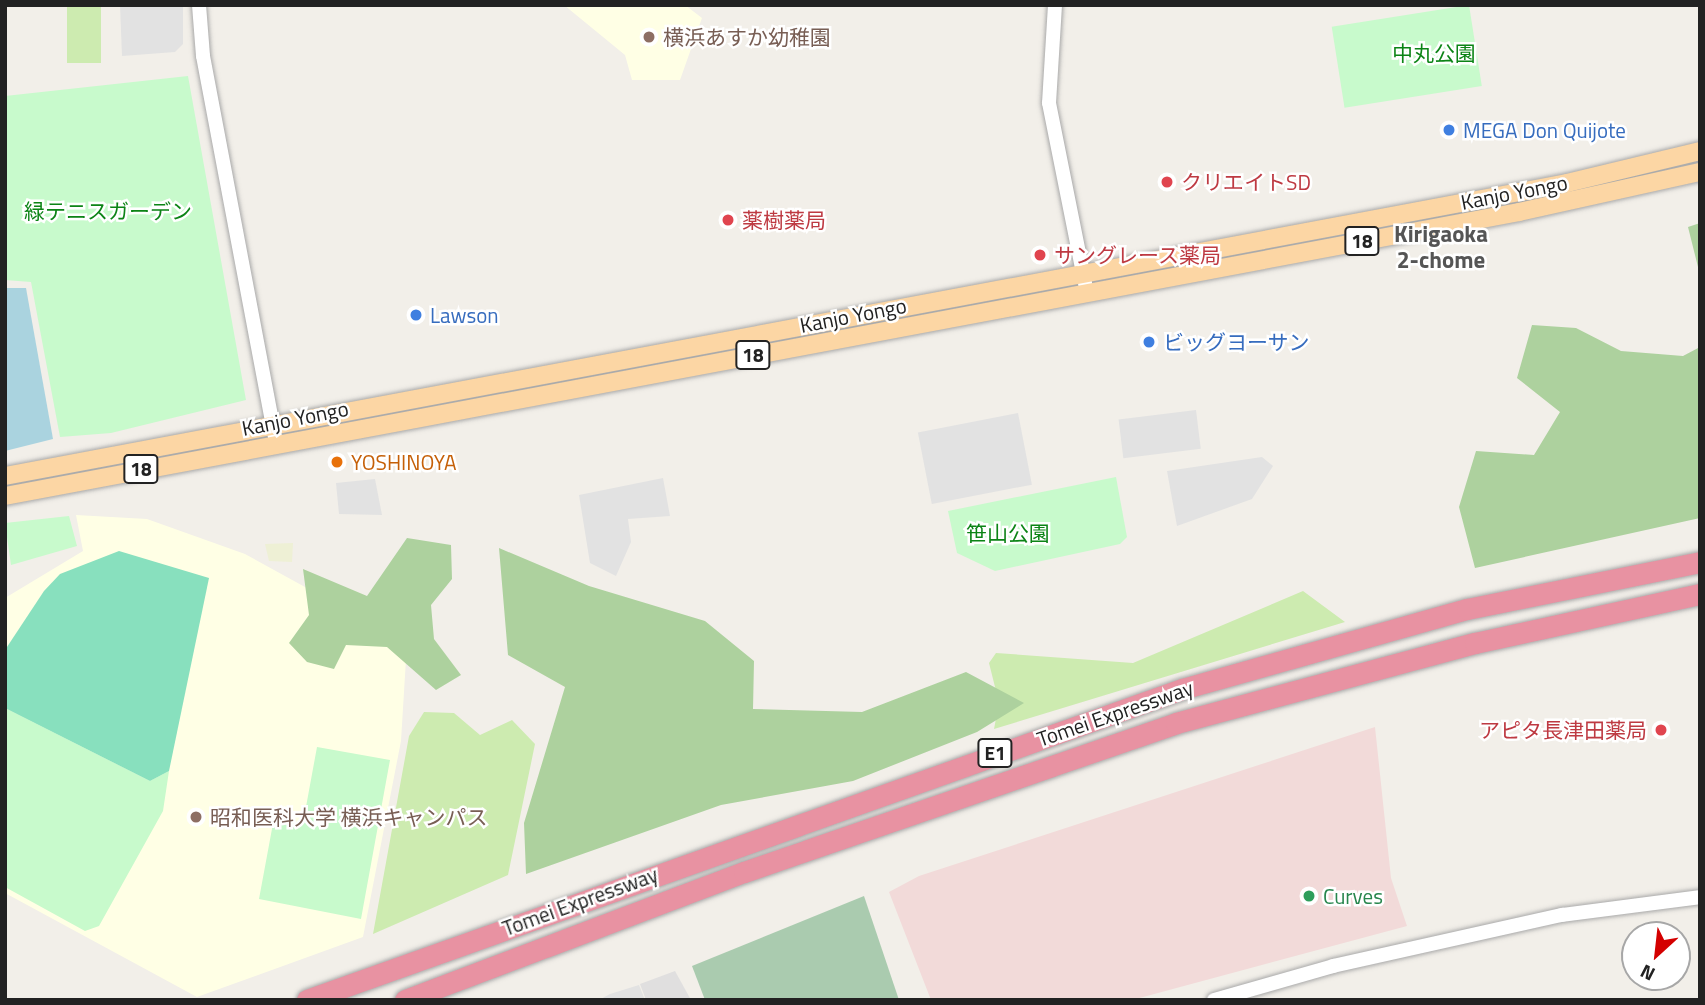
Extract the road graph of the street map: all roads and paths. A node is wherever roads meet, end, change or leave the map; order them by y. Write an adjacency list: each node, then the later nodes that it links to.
1 (199, 5): 7 (street)
2 (1055, 5): 5 (street)
3 (1700, 151): 5 (main road, Kanjo Yongo / 18)
4 (1700, 172): 6 (main road, Kanjo Yongo / 18)
5 (1083, 272): 6 (street); 7 (main road, Kanjo Yongo / 18)
6 (1087, 293): 8 (main road, Kanjo Yongo / 18)
7 (272, 422): 8 (street); 9 (main road, Kanjo Yongo / 18)
8 (276, 442): 10 (main road, Kanjo Yongo / 18)
9 (5, 476)
10 (5, 496)
11 (1700, 562): 14 (highway, Tomei Expressway / E1)
12 (1700, 594): 15 (highway, Tomei Expressway / E1)
13 (1700, 897): 16 (street)
14 (307, 1000)
15 (405, 1000)
16 (1214, 1000)

